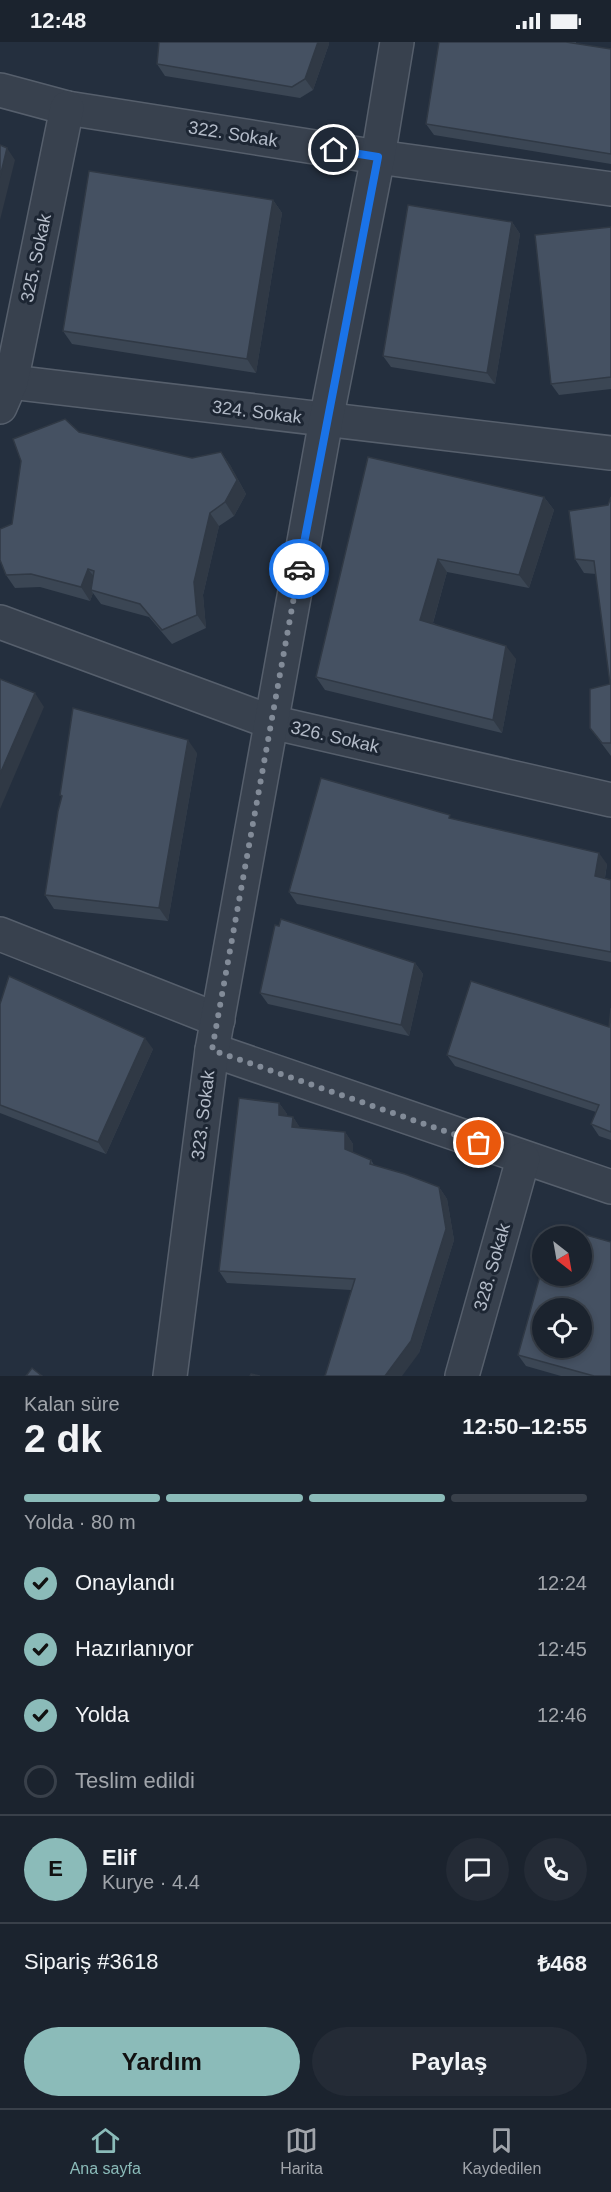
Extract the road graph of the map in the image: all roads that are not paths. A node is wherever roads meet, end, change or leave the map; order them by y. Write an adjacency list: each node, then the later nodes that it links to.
1 (397, 42): 4 (street, 323. Sokak)
2 (0, 90): 3 (street, 322. Sokak)
3 (67, 108): 4 (street, 322. Sokak); 6 (street, 325. Sokak)
4 (378, 157): 5 (street, 322. Sokak); 7 (street, 323. Sokak)
5 (611, 189)
6 (5, 394): 7 (street, 324. Sokak)
7 (326, 420): 8 (street, 324. Sokak); 10 (street, 323. Sokak)
8 (611, 453)
9 (0, 622): 10 (street, 326. Sokak)
10 (271, 722): 11 (street, 326. Sokak); 13 (street, 323. Sokak)
11 (611, 800)
12 (0, 934): 13 (street)
13 (215, 1035): 14 (street); 16 (street, 323. Sokak)
14 (523, 1159): 15 (street); 17 (street, 328. Sokak)
15 (611, 1187)
16 (170, 1376)
17 (462, 1376)

